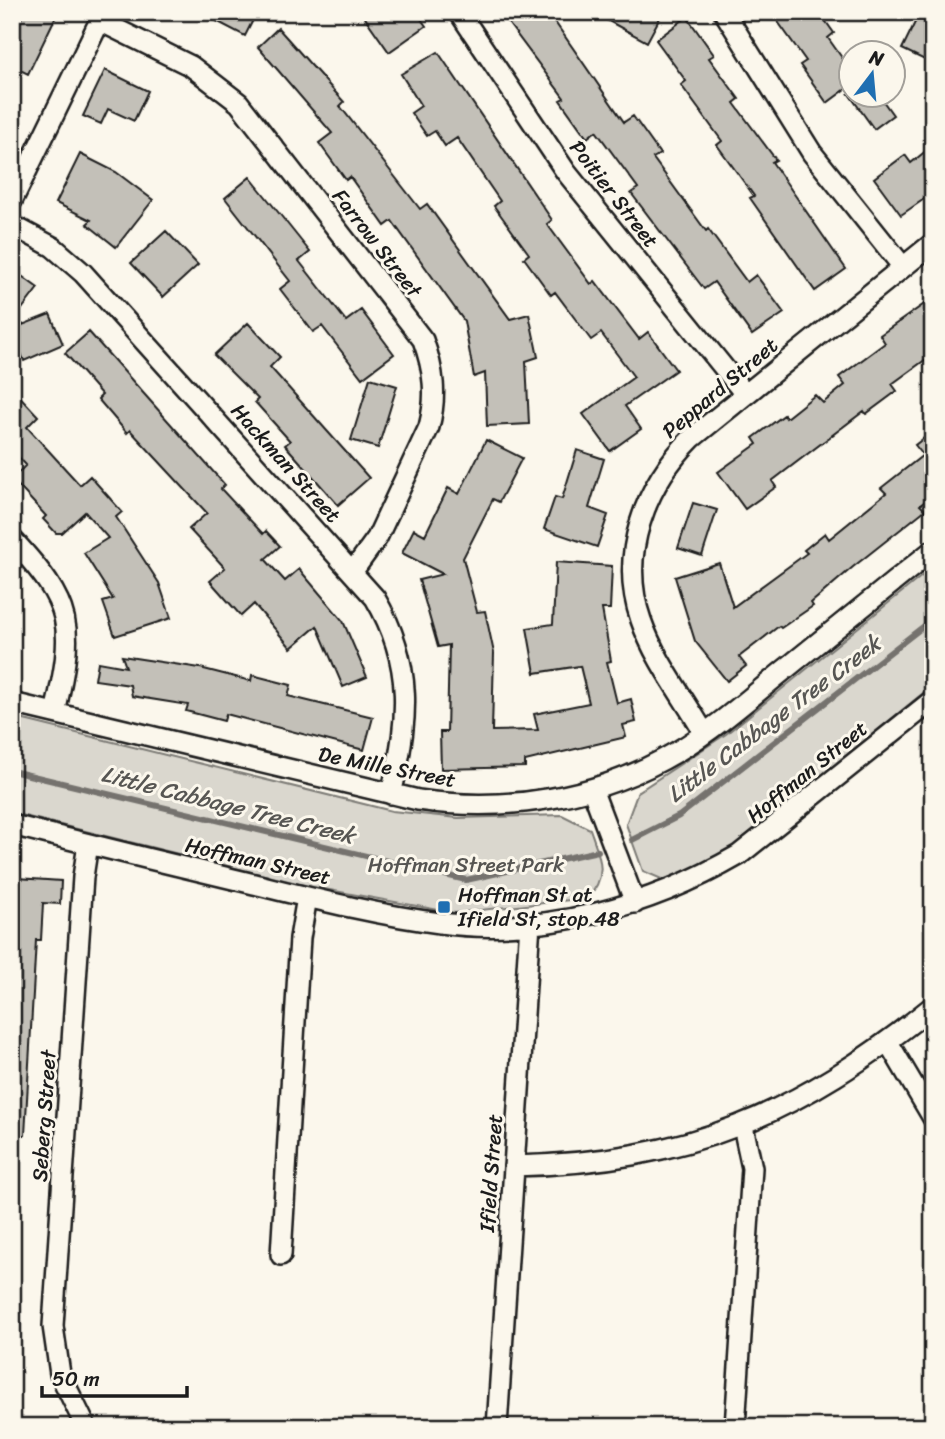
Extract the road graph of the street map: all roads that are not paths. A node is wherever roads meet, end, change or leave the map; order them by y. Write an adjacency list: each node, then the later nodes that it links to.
1 (459, 12): 8 (street, Poitier Street)
2 (724, 12): 7 (street)
3 (102, 17): 4 (street); 11 (street, Farrow Street)
4 (12, 201)
5 (12, 225): 11 (street, Hackman Street)
6 (933, 243): 7 (street, Peppard Street)
7 (903, 267): 8 (street, Peppard Street)
8 (745, 394): 15 (street, Peppard Street)
9 (12, 539): 14 (street)
10 (933, 550): 15 (street, De Mille Street)
11 (354, 571): 17 (street, Hackman Street)
12 (933, 700): 21 (street, Hoffman Street)
13 (12, 703): 14 (street, De Mille Street)
14 (55, 713): 17 (street, De Mille Street)
15 (704, 733): 16 (street, De Mille Street)
16 (592, 789): 17 (street, De Mille Street); 21 (street)
17 (391, 794)
18 (12, 825): 19 (street, Hoffman Street)
19 (88, 844): 20 (street, Hoffman Street); 29 (street, Seberg Street)
20 (307, 897): 22 (street, Hoffman Street); 28 (street)
21 (635, 903): 22 (street, Hoffman Street)
22 (530, 923): 27 (street, Ifield Street)
23 (933, 1006): 24 (street)
24 (888, 1042): 25 (street); 26 (street)
25 (933, 1118)
26 (743, 1126): 27 (street); 31 (street)
27 (514, 1166): 30 (street, Ifield Street)
28 (281, 1255)
29 (86, 1427)
30 (497, 1427)
31 (735, 1427)

